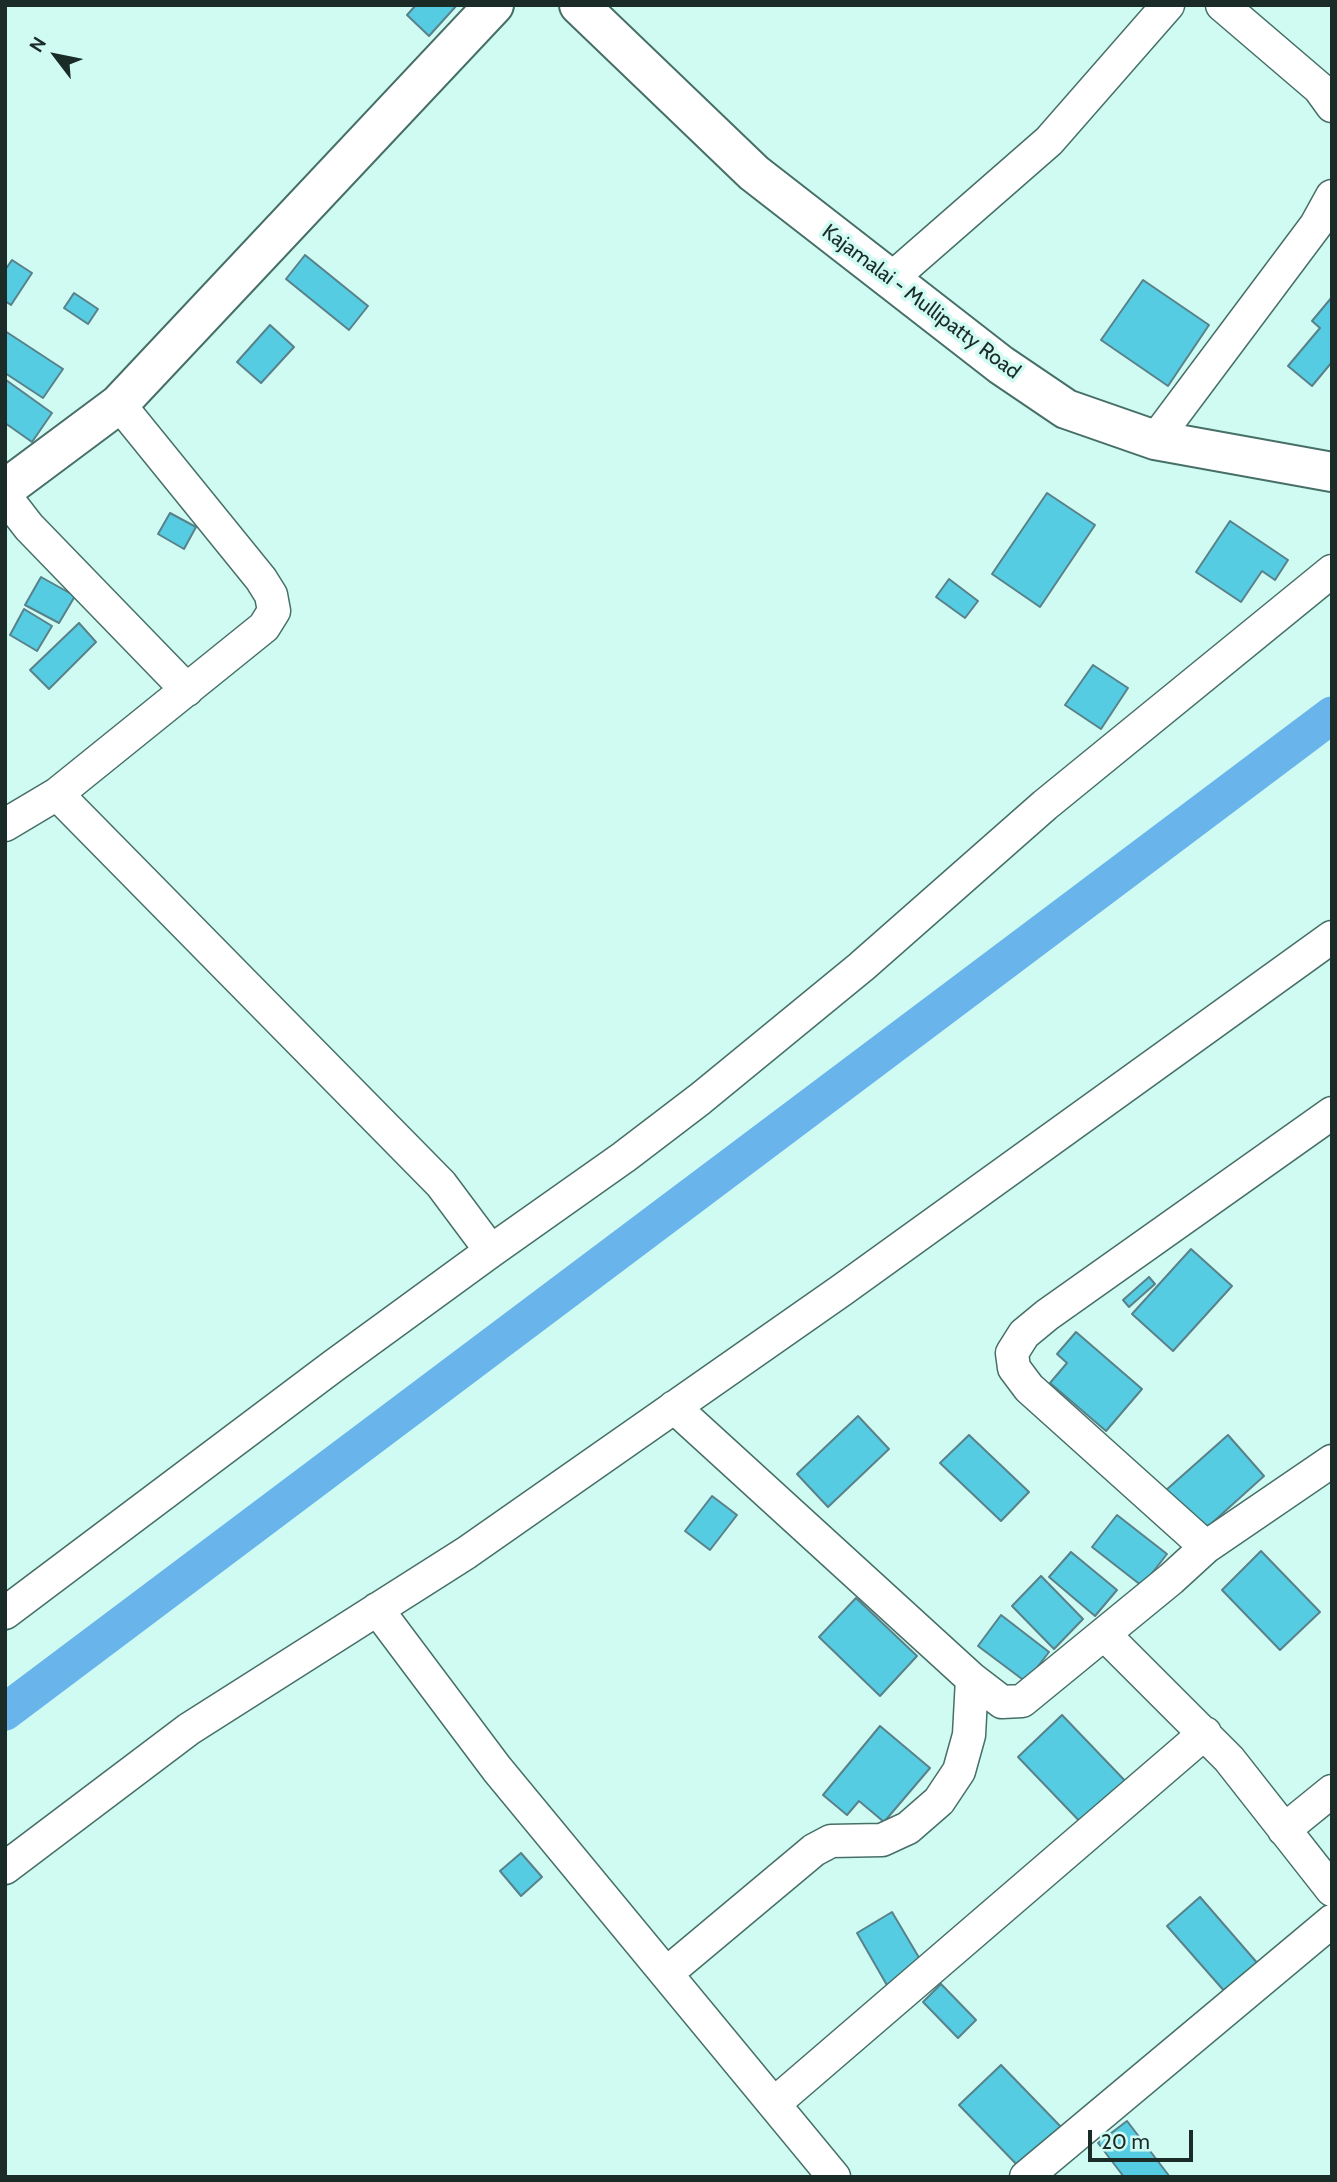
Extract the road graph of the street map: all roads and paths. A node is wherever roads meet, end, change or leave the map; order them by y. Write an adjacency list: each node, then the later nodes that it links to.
1 (494, 5): 8 (main road)
2 (579, 5): 7 (main road, Kajamalai - Mullipatty Road)
3 (1168, 5): 7 (street)
4 (1222, 5): 5 (street)
5 (1328, 90)
6 (1332, 196): 9 (street)
7 (891, 279): 9 (main road, Kajamalai - Mullipatty Road)
8 (119, 404): 11 (main road); 14 (street)
9 (1155, 440): 10 (main road, Kajamalai - Mullipatty Road)
10 (1331, 472)
11 (5, 489)
12 (5, 496): 14 (street)
13 (1332, 571): 19 (street)
14 (187, 690): 15 (street)
15 (57, 794): 16 (street); 19 (street)
16 (5, 825)
17 (1332, 937): 20 (street)
18 (1332, 1113): 22 (street)
19 (491, 1251): 24 (street)
20 (674, 1407): 23 (street); 26 (street)
21 (1332, 1461): 22 (street)
22 (1206, 1547): 25 (street)
23 (377, 1609): 30 (street); 33 (street)
24 (5, 1613)
25 (1104, 1634): 26 (street); 27 (street)
26 (972, 1679): 33 (street)
27 (1205, 1733): 29 (street); 34 (street)
28 (1332, 1791): 29 (street)
29 (1284, 1830): 31 (street)
30 (5, 1868)
31 (1332, 1890)
32 (1332, 1922): 36 (street)
33 (667, 1973): 34 (street)
34 (775, 2103): 35 (street)
35 (835, 2177)
36 (1026, 2177)

